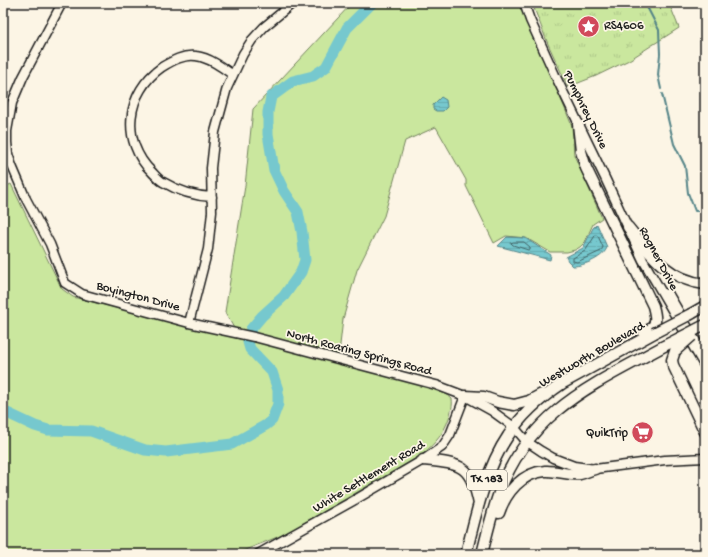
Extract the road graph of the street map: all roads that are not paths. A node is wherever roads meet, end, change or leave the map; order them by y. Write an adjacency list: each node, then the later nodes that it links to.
1 (62, 3): 10 (street, Boyington Drive)
2 (293, 3): 4 (street, Boyington Drive)
3 (524, 3): 5 (street, Pumphrey Drive)
4 (233, 75): 6 (street, Boyington Drive); 6 (street)
5 (578, 124): 7 (street, Pumphrey Drive); 12 (main road)
6 (212, 197): 10 (street, Boyington Drive)
7 (628, 227): 8 (main road); 13 (street, Rogner Drive); 14 (street, Rogner Drive)
8 (705, 284)
9 (705, 306): 12 (main road, Westworth Boulevard / TX 183, bridge)
10 (189, 323): 18 (street, North Roaring Springs Road)
11 (705, 325): 17 (main road, Westworth Boulevard / TX 183, bridge); 20 (main road, bridge)
12 (620, 351): 15 (main road, Westworth Boulevard / TX 183)
13 (705, 355)
14 (705, 367)
15 (580, 374): 16 (main road, Westworth Boulevard / TX 183); 17 (main road)
16 (564, 383): 18 (main road); 19 (main road, Westworth Boulevard / TX 183)
17 (588, 388): 21 (main road, Westworth Boulevard / TX 183)
18 (465, 396): 19 (street, North Roaring Springs Road); 23 (street, White Settlement Road)
19 (514, 427): 21 (street, North Roaring Springs Road); 25 (main road, Westworth Boulevard / TX 183)
20 (705, 432)
21 (526, 441): 24 (street, North Roaring Springs Road); 26 (main road, Westworth Boulevard / TX 183)
22 (705, 458): 24 (street, North Roaring Springs Road)
23 (423, 460): 25 (main road); 27 (street, White Settlement Road)
24 (595, 469): 26 (main road)
25 (479, 505): 28 (main road, Westworth Boulevard / TX 183)
26 (482, 552)
27 (258, 554)
28 (466, 554)

